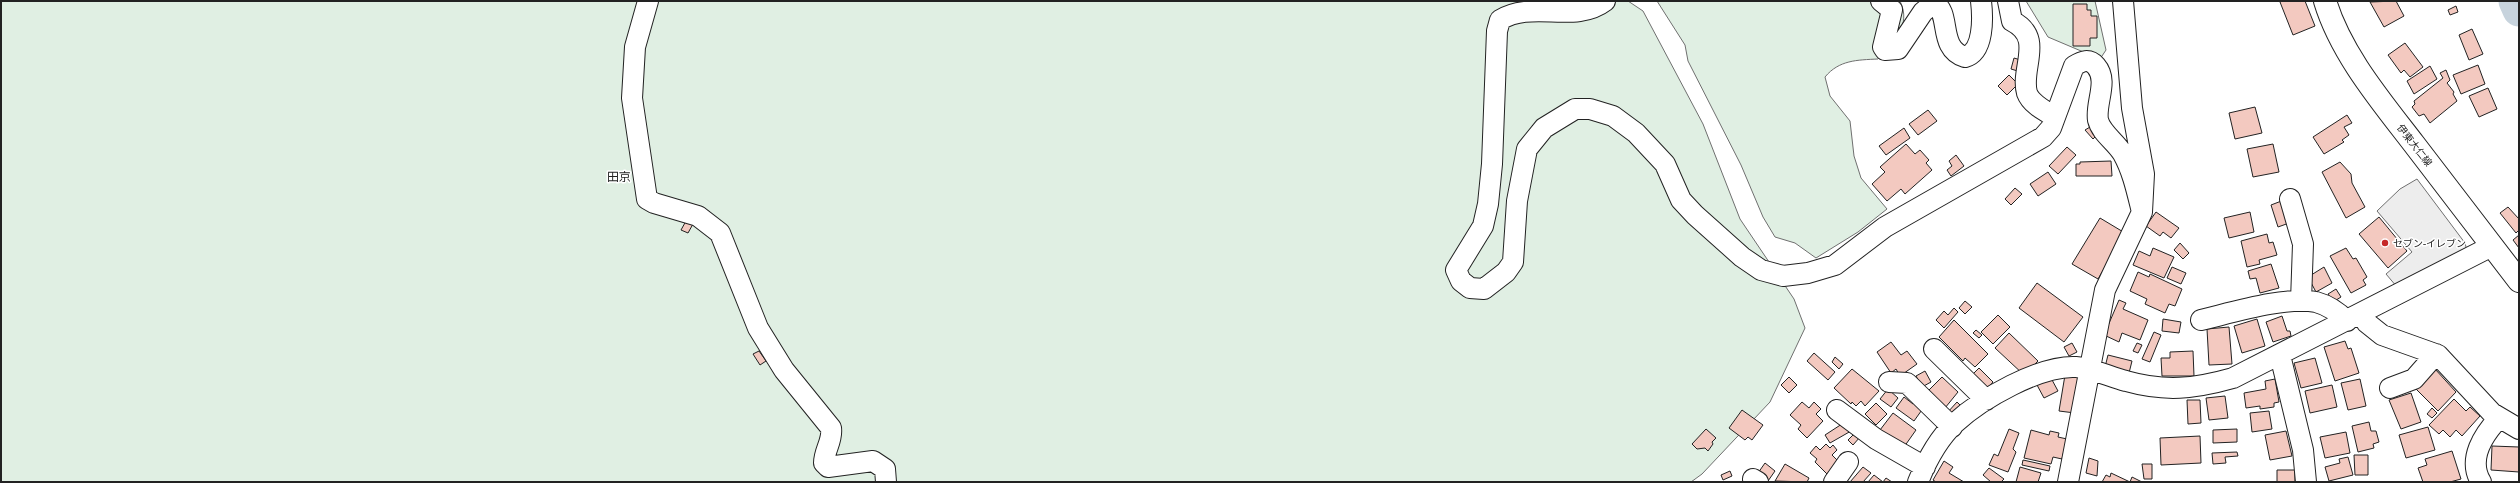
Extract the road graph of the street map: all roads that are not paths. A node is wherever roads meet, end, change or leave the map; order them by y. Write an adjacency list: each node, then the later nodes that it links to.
1 (648, 1): 29 (street)
2 (1605, 1): 8 (street)
3 (1881, 1): 4 (street)
4 (1981, 1)
5 (2008, 1): 8 (street)
6 (2123, 1): 10 (street)
7 (2325, 1): 11 (main road, 伊東大仁線)
8 (2055, 118): 10 (street)
9 (2290, 199): 13 (street)
10 (2142, 212): 19 (street)
11 (2492, 246): 12 (main road, 伊東大仁線); 14 (street)
12 (2519, 281)
13 (2301, 301): 14 (street); 15 (street)
14 (2354, 317): 17 (street); 18 (street)
15 (2200, 320)
16 (1934, 349): 22 (street)
17 (2436, 354): 21 (street); 24 (street)
18 (2280, 355): 19 (street); 32 (street)
19 (2088, 370): 22 (street); 31 (street)
20 (1889, 382): 25 (street)
21 (2390, 388)
22 (1986, 400): 25 (street)
23 (1837, 410): 28 (street)
24 (2499, 418): 26 (street); 33 (street)
25 (1952, 427): 28 (street)
26 (2519, 430)
27 (1848, 462): 30 (street)
28 (1922, 474)
29 (886, 482)
30 (1834, 482)
31 (2068, 482)
32 (2306, 482)
33 (2481, 482)

